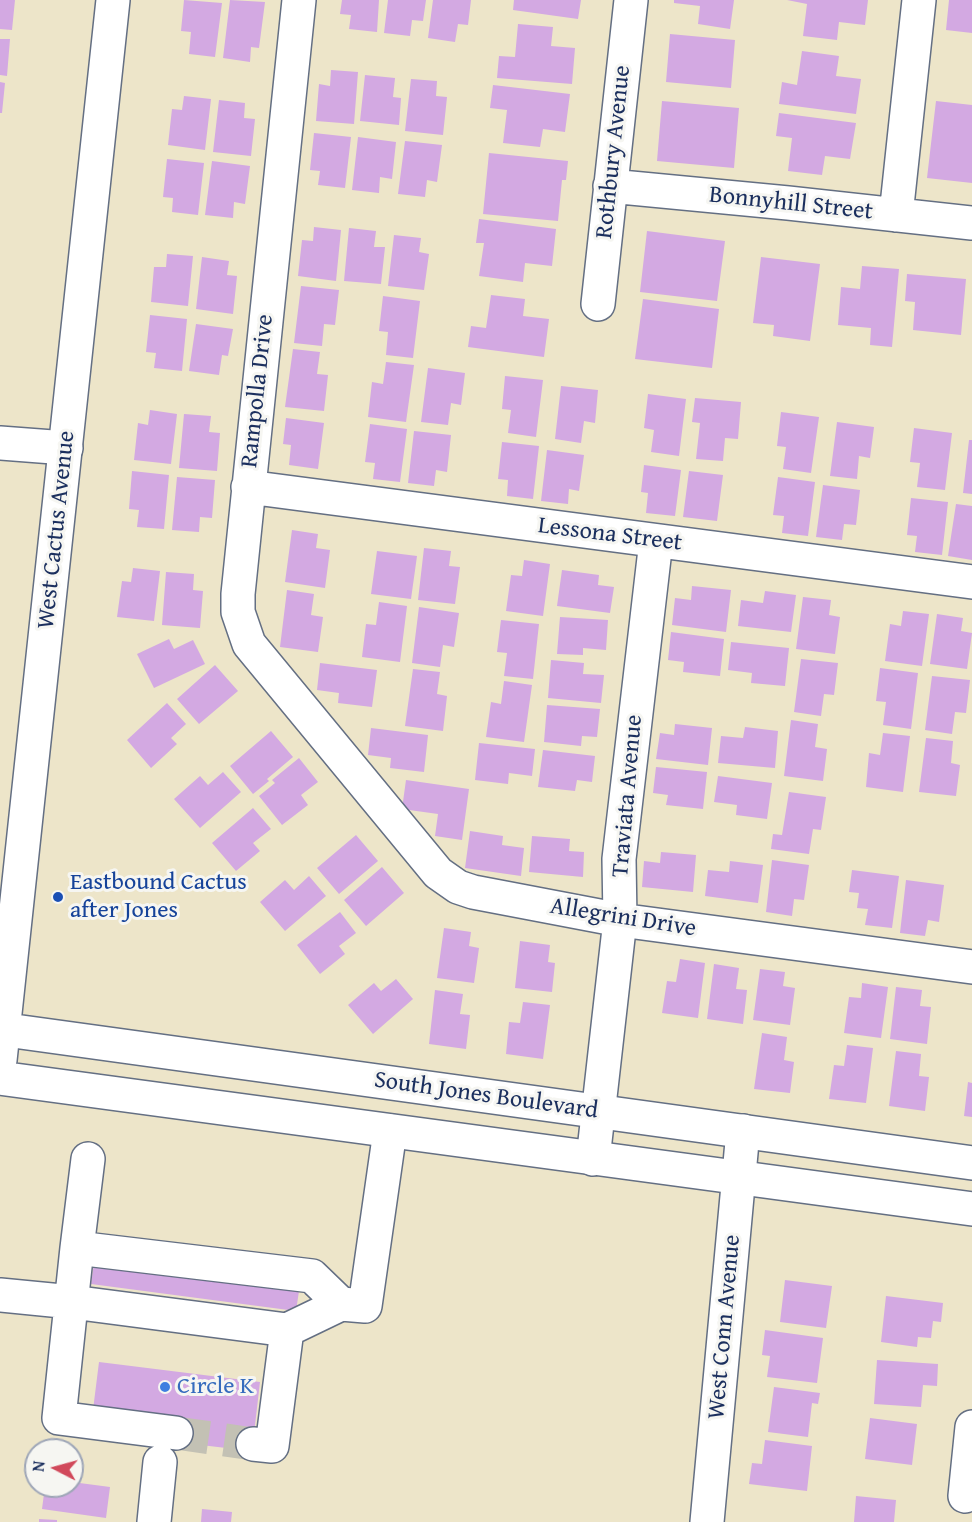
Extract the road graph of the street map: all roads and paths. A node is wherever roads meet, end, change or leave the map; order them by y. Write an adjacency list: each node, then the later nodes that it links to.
1 (113, 0): 10 (street, West Cactus Avenue)
2 (299, 0): 11 (street, Rampolla Drive)
3 (631, 0): 5 (street, Rothbury Avenue)
4 (919, 0): 6 (street)
5 (610, 186): 6 (street, Bonnyhill Street); 8 (street, Rothbury Avenue)
6 (896, 215): 7 (street, Bonnyhill Street)
7 (972, 223)
8 (598, 304)
9 (0, 443): 10 (street)
10 (66, 448): 17 (street, West Cactus Avenue)
11 (248, 487): 12 (street, Lessona Street); 14 (street, Rampolla Drive)
12 (656, 541): 13 (street, Lessona Street); 15 (street, Traviata Avenue)
13 (972, 582)
14 (335, 750): 15 (street, Allegrini Drive)
15 (620, 920): 16 (street, Allegrini Drive); 19 (street, Traviata Avenue)
16 (972, 966)
17 (1, 1039): 19 (street, South Jones Boulevard)
18 (0, 1078): 20 (street, South Jones Boulevard)
19 (598, 1112): 21 (street, South Jones Boulevard); 23 (street, Traviata Avenue)
20 (390, 1131): 23 (street, South Jones Boulevard); 30 (street)
21 (743, 1131): 24 (street, South Jones Boulevard); 25 (street, West Conn Avenue)
22 (88, 1159): 27 (street)
23 (592, 1159): 25 (street, South Jones Boulevard)
24 (972, 1163)
25 (739, 1179): 26 (street, South Jones Boulevard); 38 (street, West Conn Avenue)
26 (972, 1209)
27 (77, 1248): 29 (street); 30 (street)
28 (0, 1295): 29 (street)
29 (72, 1302): 31 (street); 33 (street)
30 (341, 1304): 31 (street)
31 (286, 1330): 34 (street)
32 (972, 1427): 36 (street)
33 (176, 1433)
34 (262, 1445)
35 (160, 1462): 37 (street)
36 (964, 1496)
37 (154, 1522)
38 (707, 1522)

